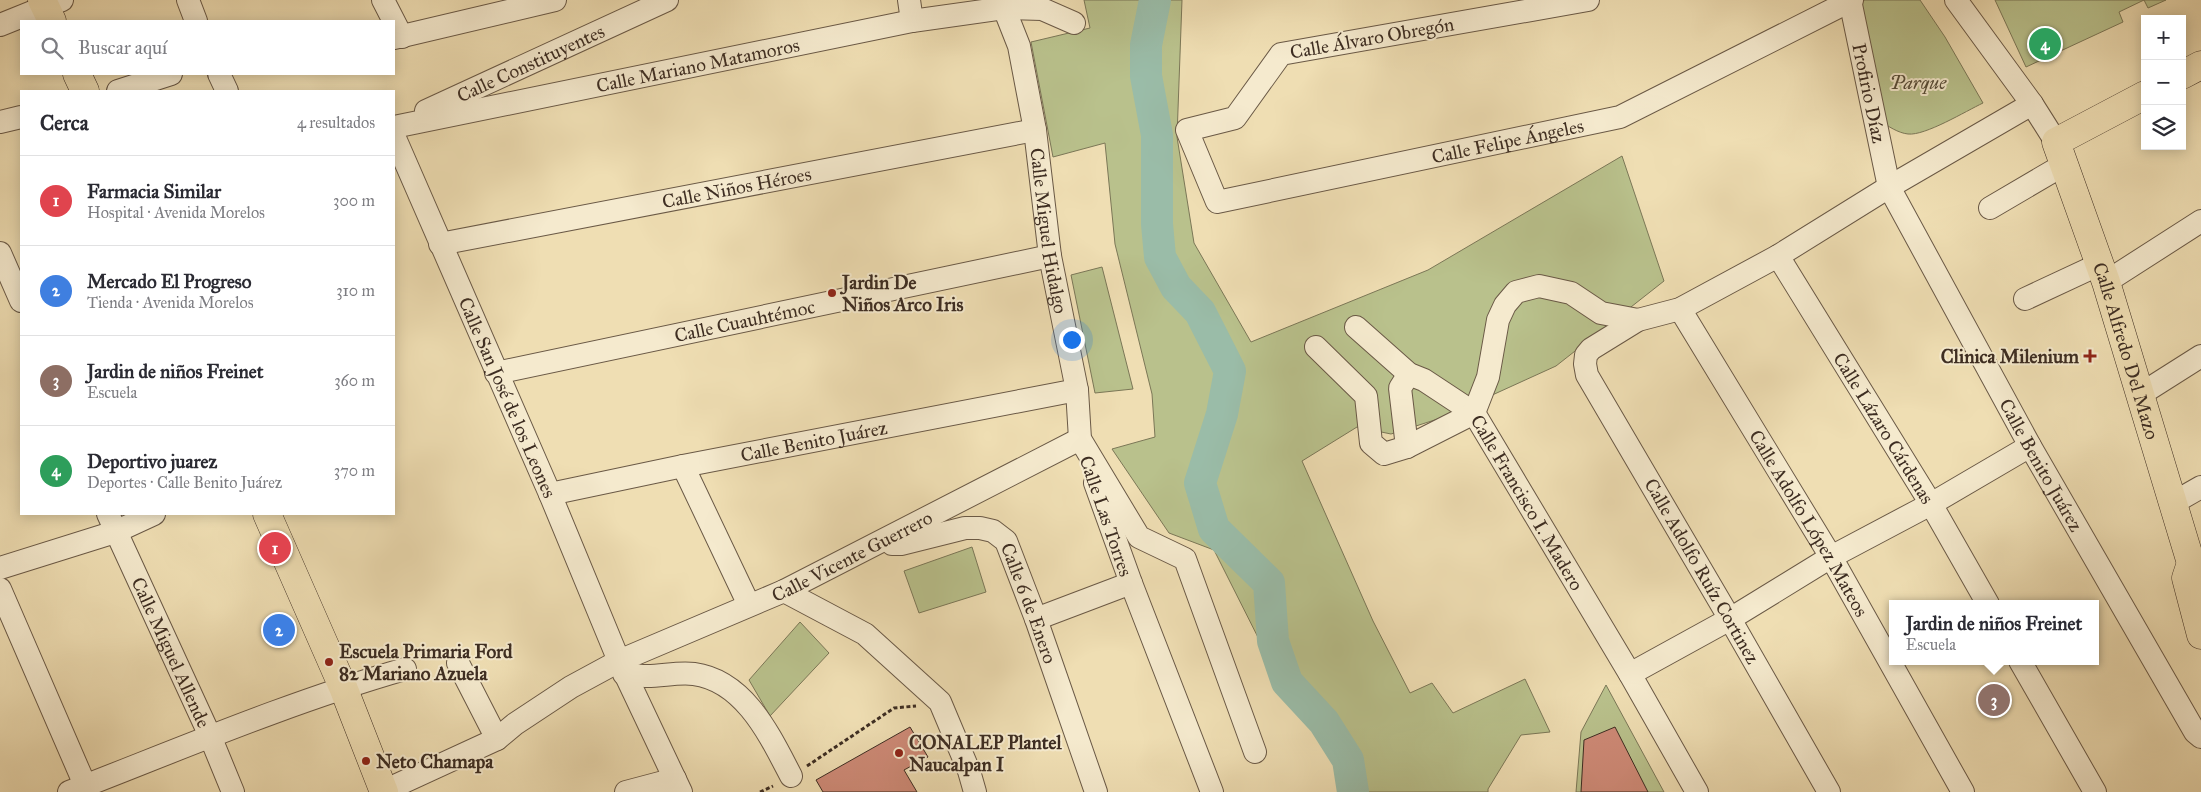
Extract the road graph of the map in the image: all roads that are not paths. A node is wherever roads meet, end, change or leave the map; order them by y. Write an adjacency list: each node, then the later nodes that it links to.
1 (188, 0): 11 (street)
2 (383, 0): 12 (street)
3 (555, 0): 15 (street)
4 (668, 0): 28 (street, Calle Constituyentes)
5 (1588, 0): 31 (street, Calle Álvaro Obregón)
6 (1850, 0): 31 (street, Calle Felipe Ángeles); 34 (street, Profirio Díaz)
7 (1956, 0): 25 (street)
8 (50, 7): 14 (street)
9 (1004, 8): 10 (street, Calle Mariano Matamoros); 13 (street, Calle Mariano Matamoros); 30 (street, Calle Miguel Hidalgo)
10 (911, 10): 29 (street, Calle Mariano Matamoros)
11 (196, 20)
12 (391, 20)
13 (1074, 23)
14 (0, 25)
15 (398, 38)
16 (2201, 65): 17 (main road)
17 (2186, 73)
18 (77, 75): 21 (main road)
19 (168, 75): 22 (street)
20 (219, 75): 23 (street)
21 (85, 90)
22 (121, 90)
23 (227, 90)
24 (2141, 98): 33 (main road)
25 (2032, 104): 33 (street); 34 (street)
26 (20, 117): 27 (street)
27 (0, 122)
28 (395, 127)
29 (395, 127)
30 (1035, 130): 37 (street, Calle Niños Héroes); 39 (street, Calle Miguel Hidalgo)
31 (1187, 130)
32 (395, 138): 37 (street, Calle San José de los Leones)
33 (2060, 153): 35 (street); 41 (main road, Calle Alfredo Del Mazo)
34 (1889, 187): 40 (street); 56 (street, Calle Benito Juárez)
35 (1990, 208)
36 (2201, 221): 41 (street)
37 (440, 244): 49 (street, Calle San José de los Leones)
38 (0, 253): 42 (street)
39 (1050, 256): 49 (street, Calle Cuauhtémoc); 51 (street, Calle Miguel Hidalgo)
40 (1778, 256): 44 (street); 61 (street, Calle Lázaro Cárdenas)
41 (2103, 273): 43 (street); 52 (main road, Calle Alfredo Del Mazo)
42 (15, 292)
43 (2025, 298)
44 (1680, 309): 45 (street); 66 (street, Calle Adolfo López Mateos)
45 (1638, 320): 53 (street, Calle Francisco I. Madero); 75 (street, Calle Adolfo Ruíz Cortinez)
46 (1356, 327): 50 (street)
47 (1316, 347): 55 (street)
48 (2201, 356): 52 (street)
49 (496, 373): 59 (street, Calle San José de los Leones)
50 (1409, 374): 53 (street); 55 (street)
51 (1077, 390): 54 (street, Calle Miguel Hidalgo); 57 (street, Calle Benito Juárez)
52 (2141, 394): 60 (main road, Calle Alfredo Del Mazo)
53 (1474, 413): 55 (street); 83 (street, Calle Francisco I. Madero)
54 (1080, 439): 65 (street, Calle Vicente Guerrero); 69 (street, Calle Las Torres); 88 (street, Calle Miguel Hidalgo)
55 (1407, 446)
56 (2030, 446): 61 (street); 86 (street, Calle Benito Juárez)
57 (683, 466): 59 (street, Calle Benito Juárez); 73 (street)
58 (2201, 487): 60 (street)
59 (550, 494): 81 (street, Calle San José de los Leones)
60 (2173, 503): 68 (main road, Calle Alfredo Del Mazo)
61 (1931, 504): 66 (street); 72 (street, Calle Lázaro Cárdenas)
62 (149, 515): 64 (street)
63 (267, 515): 84 (main road)
64 (111, 523): 67 (street); 85 (street, Calle Miguel Allende)
65 (878, 544): 71 (street, Calle Vicente Guerrero); 74 (street, Calle 6 de Enero)
66 (1831, 557): 75 (street); 77 (street, Calle Adolfo López Mateos)
67 (0, 568)
68 (2196, 568): 76 (main road, Calle Alfredo Del Mazo)
69 (1131, 583): 74 (street, Calle Las Torres); 97 (street)
70 (0, 589): 91 (street)
71 (784, 591): 73 (street, Calle Vicente Guerrero); 95 (street)
72 (1986, 600)
73 (749, 605): 81 (street, Calle Vicente Guerrero)
74 (1036, 619): 96 (street, Calle 6 de Enero)
75 (1730, 619): 83 (street); 99 (street, Calle Adolfo Ruíz Cortinez)
76 (2201, 635)
77 (1889, 659)
78 (458, 663): 87 (street)
79 (1892, 665): 100 (street, Calle Adolfo López Mateos)
80 (2022, 665): 101 (street)
81 (621, 667): 87 (street, Calle Vicente Guerrero); 89 (street); 90 (street, Calle San José de los Leones)
82 (405, 669): 84 (street)
83 (1630, 674): 98 (street, Calle Francisco I. Madero)
84 (343, 686): 85 (street); 93 (main road)
85 (210, 736): 91 (street); 92 (street, Calle Miguel Allende)
86 (2201, 737)
87 (497, 740): 93 (street, Calle Vicente Guerrero)
88 (1255, 752)
89 (792, 776)
90 (678, 786): 94 (street)
91 (81, 790)
92 (233, 792)
93 (384, 792)
94 (626, 792)
95 (975, 792)
96 (1096, 792)
97 (1212, 792)
98 (1697, 792)
99 (1829, 792)
100 (1964, 792)
101 (2095, 792)

